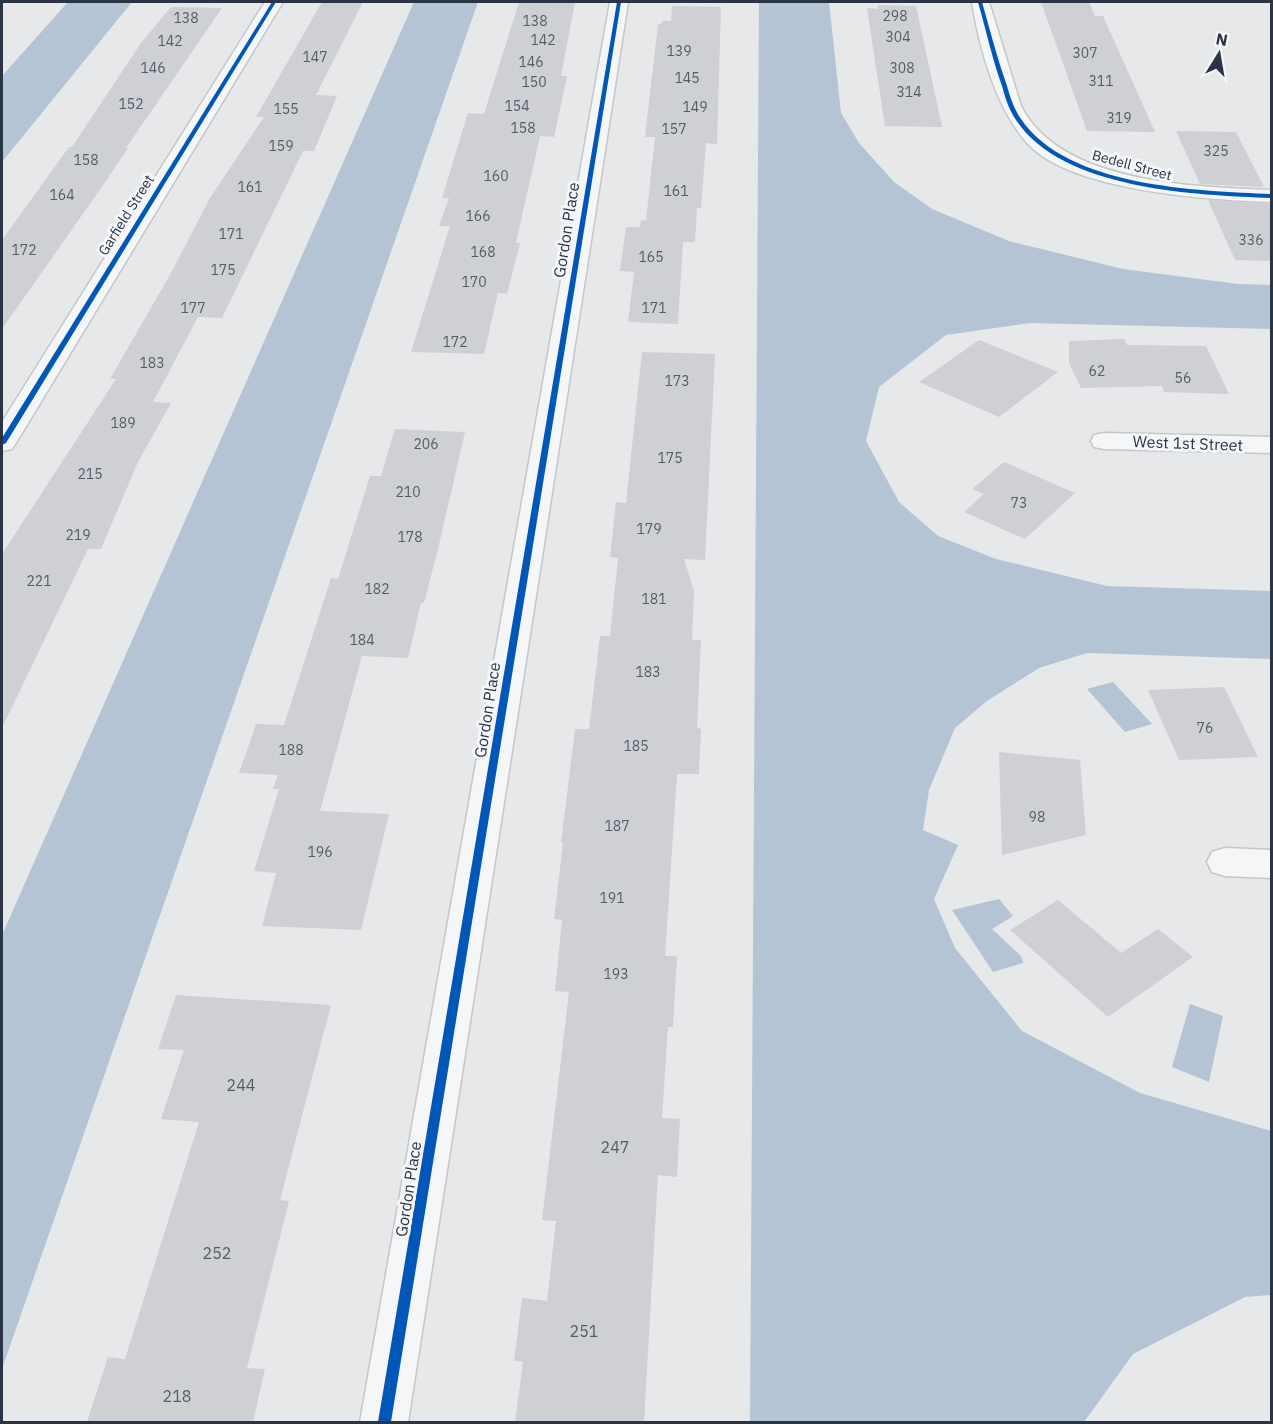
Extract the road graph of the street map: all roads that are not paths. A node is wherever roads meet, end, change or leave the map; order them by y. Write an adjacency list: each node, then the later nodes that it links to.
1 (274, 2): 6 (street, Garfield Street)
2 (619, 2): 10 (street, Gordon Place)
3 (980, 2): 4 (street, Bedell Street)
4 (1272, 196)
5 (1104, 441): 7 (street, West 1st Street)
6 (2, 443)
7 (1272, 446)
8 (1225, 862): 9 (street)
9 (1272, 864)
10 (384, 1422)

